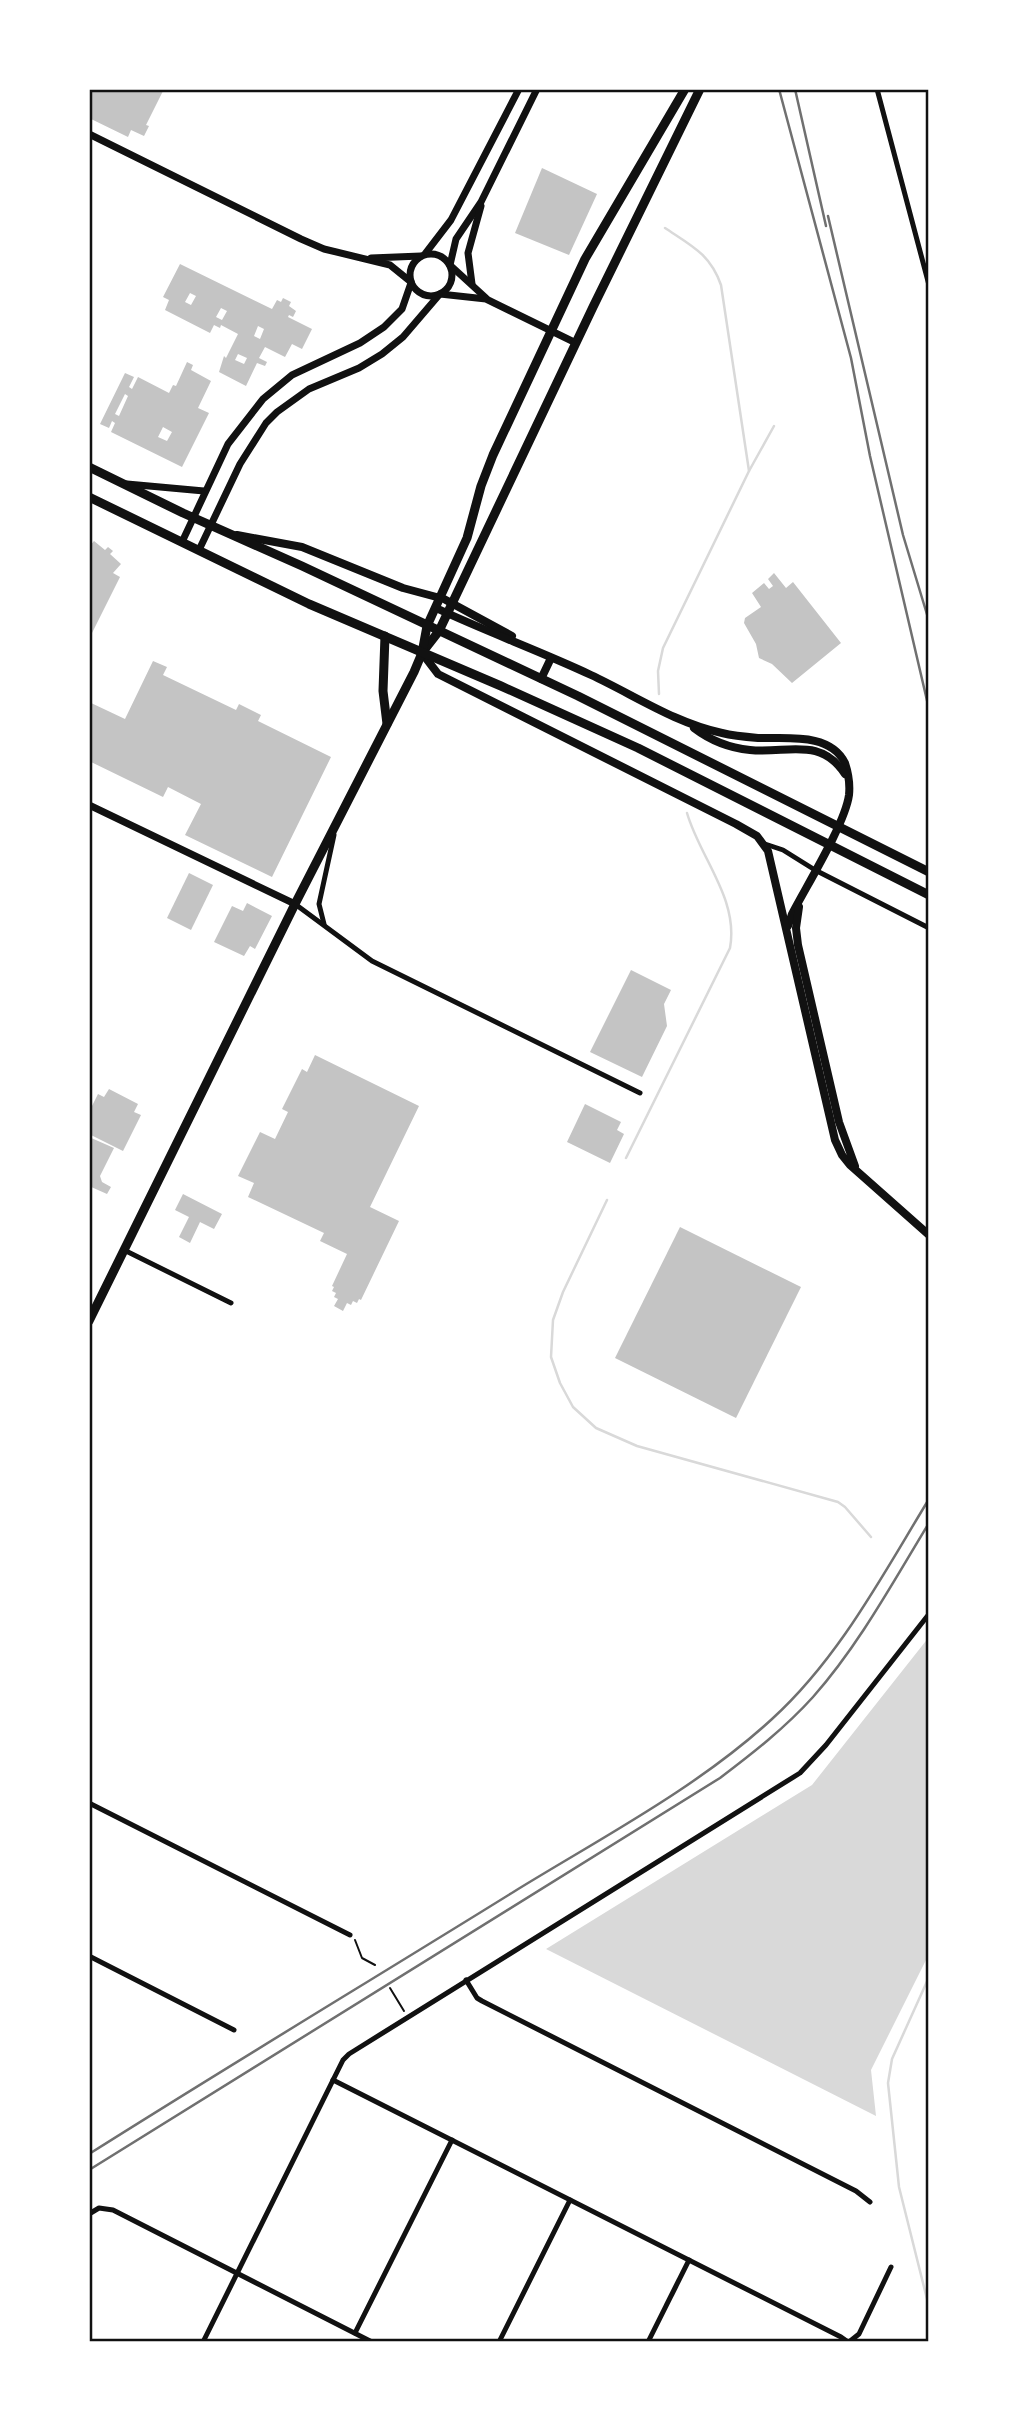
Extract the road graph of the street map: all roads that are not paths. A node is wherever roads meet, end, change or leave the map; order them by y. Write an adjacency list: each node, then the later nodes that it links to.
1 (519, 89): 8 (street)
2 (537, 89): 7 (street)
3 (685, 89): 16 (main road)
4 (700, 89): 17 (main road)
5 (877, 89): 13 (street)
6 (89, 134): 9 (street)
7 (481, 202): 10 (street); 12 (street)
8 (423, 255): 9 (street); 10 (street); 11 (street)
9 (364, 258): 11 (street)
10 (450, 265): 12 (street); 14 (street)
11 (411, 283): 14 (street); 20 (street)
12 (472, 284): 15 (street)
13 (929, 285)
14 (440, 295): 15 (street); 23 (street)
15 (486, 299): 16 (street)
16 (551, 330): 17 (street); 27 (main road)
17 (576, 343): 28 (main road)
18 (89, 467): 19 (main road)
19 (123, 484): 20 (street); 22 (main road)
20 (204, 491): 22 (street)
21 (89, 497): 25 (main road)
22 (193, 518): 23 (main road); 25 (street)
23 (211, 526): 24 (main road); 26 (street)
24 (226, 533): 27 (main road); 31 (main road)
25 (182, 542): 26 (main road)
26 (199, 550): 33 (main road)
27 (440, 598): 28 (main road); 29 (main road)
28 (452, 603): 30 (main road); 35 (main road)
29 (436, 608): 30 (main road); 31 (main road)
30 (447, 613): 32 (main road); 35 (main road)
31 (427, 626): 32 (main road); 34 (main road)
32 (439, 631): 34 (main road); 36 (main road)
33 (385, 636): 34 (main road); 37 (main road)
34 (422, 653): 37 (main road); 44 (main road); 47 (main road)
35 (551, 658): 36 (main road); 38 (main road)
36 (541, 679): 46 (main road)
37 (387, 724): 43 (main road)
38 (689, 724): 39 (main road); 40 (main road)
39 (734, 736): 40 (main road); 41 (main road)
40 (732, 747): 41 (main road)
41 (848, 780): 45 (main road)
42 (89, 804): 49 (street)
43 (337, 822): 49 (main road); 50 (street)
44 (765, 844): 45 (street); 52 (main road)
45 (815, 870): 48 (main road); 51 (street)
46 (929, 872)
47 (929, 895)
48 (800, 898): 52 (main road); 53 (main road)
49 (295, 904): 50 (street); 58 (main road)
50 (324, 924): 55 (street)
51 (929, 928)
52 (787, 933): 54 (main road)
53 (812, 1002): 54 (main road); 56 (main road)
54 (802, 1004): 56 (main road)
55 (640, 1093)
56 (834, 1123): 57 (main road)
57 (929, 1235)
58 (124, 1250): 59 (street); 60 (main road)
59 (231, 1303)
60 (89, 1321)
61 (929, 1614): 65 (street)
62 (89, 1803): 63 (street)
63 (349, 1935)
64 (89, 1956): 66 (street)
65 (466, 1980): 67 (street); 70 (street)
66 (234, 2029)
67 (333, 2080): 68 (street); 74 (street)
68 (452, 2140): 69 (street); 75 (street)
69 (570, 2200): 72 (street); 78 (street)
70 (870, 2203)
71 (89, 2214): 74 (street)
72 (689, 2260): 79 (street); 80 (street)
73 (891, 2267): 80 (street)
74 (237, 2273): 75 (street); 76 (street)
75 (355, 2333): 77 (street)
76 (203, 2342)
77 (372, 2342)
78 (499, 2342)
79 (648, 2342)
80 (848, 2342)

